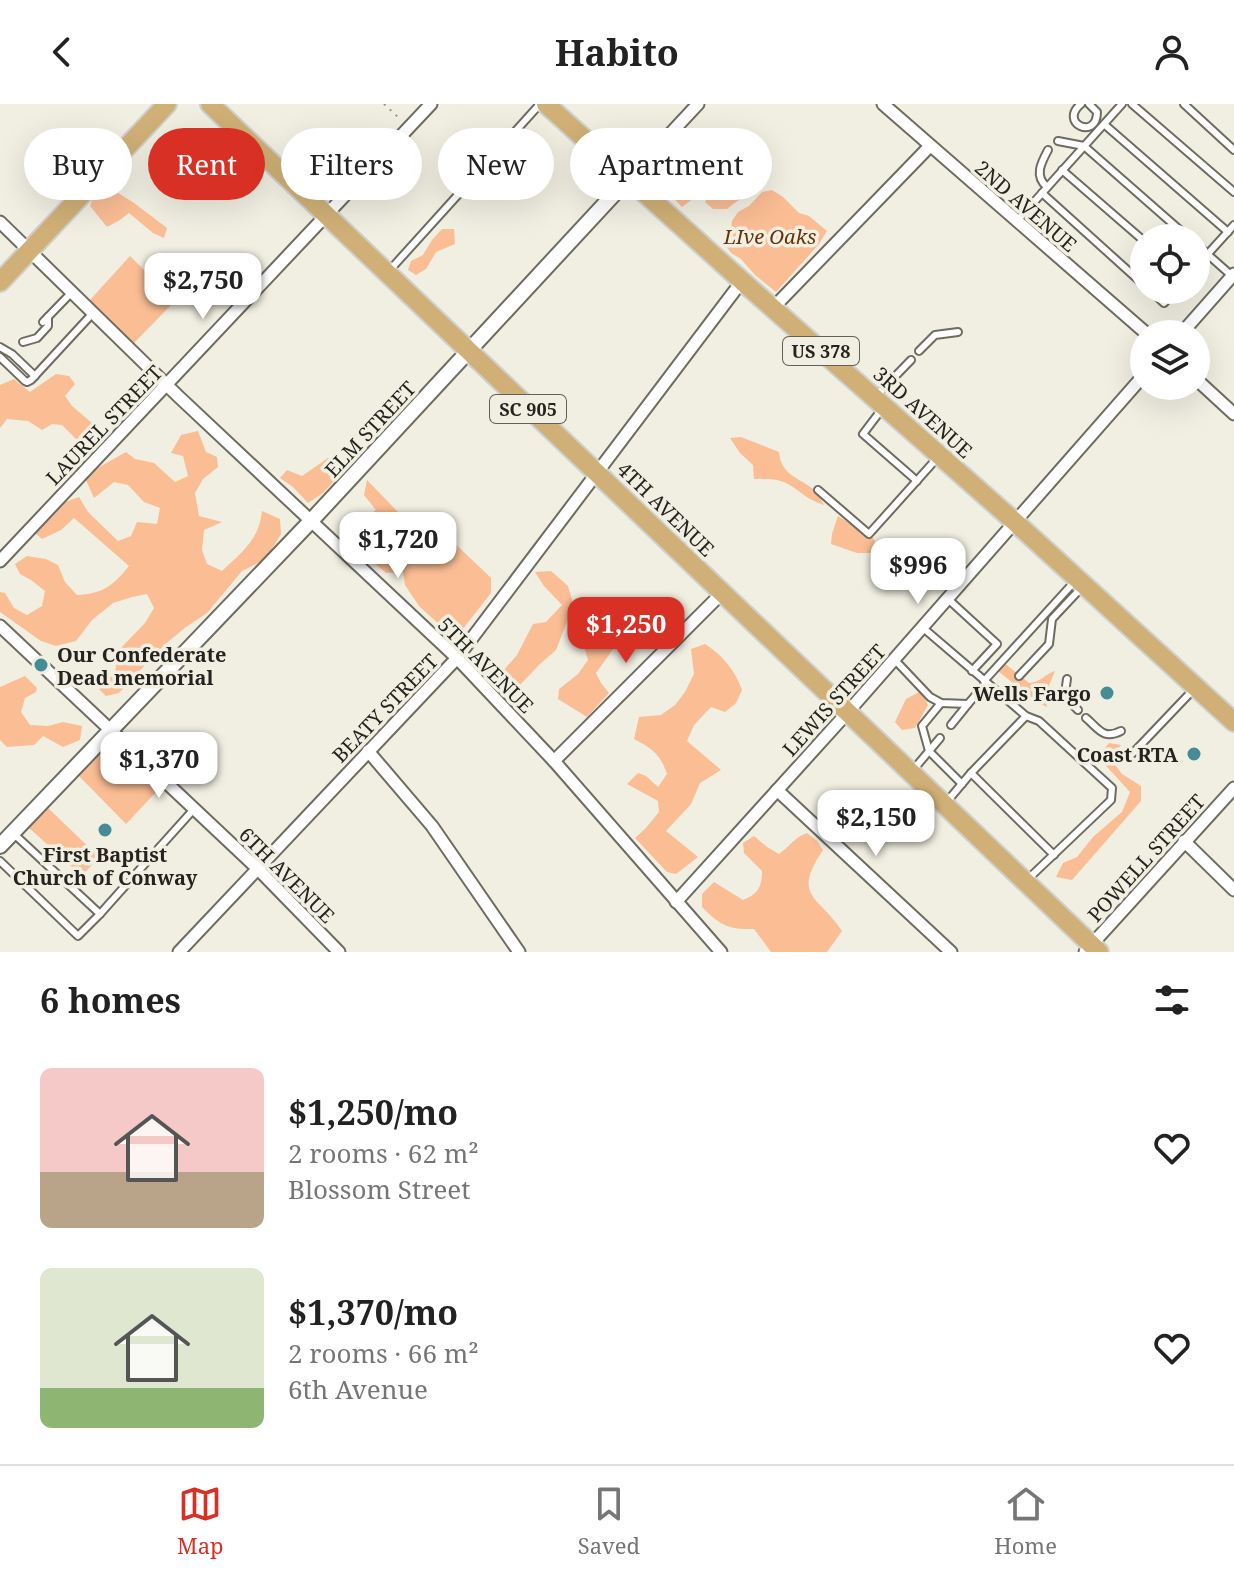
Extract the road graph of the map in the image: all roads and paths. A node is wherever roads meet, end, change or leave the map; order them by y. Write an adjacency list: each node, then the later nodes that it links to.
1 (167, 104): 37 (main road)
2 (210, 104): 30 (main road, 4TH AVENUE / SC 905)
3 (384, 104): 16 (path)
4 (431, 104): 16 (street, LAUREL STREET)
5 (540, 104): 41 (lane)
6 (546, 104): 17 (main road, 3RD AVENUE / US 378)
7 (698, 104): 18 (street, ELM STREET)
8 (883, 104): 20 (street, 2ND AVENUE)
9 (1081, 104): 14 (lane)
10 (1089, 104): 14 (lane)
11 (1122, 104): 15 (lane)
12 (1132, 104): 26 (lane)
13 (1184, 104): 23 (lane)
14 (1094, 123): 15 (lane)
15 (1103, 127): 21 (lane); 36 (lane)
16 (409, 128)
17 (572, 128)
18 (676, 128)
19 (1058, 141): 21 (lane)
20 (930, 146): 31 (street, 2ND AVENUE); 46 (street)
21 (1084, 146): 24 (lane); 33 (lane)
22 (1048, 150): 25 (lane)
23 (1234, 150)
24 (1062, 170): 25 (lane); 35 (lane)
25 (1045, 190): 31 (lane); 40 (lane)
26 (1234, 192)
27 (341, 200): 30 (street, LAUREL STREET)
28 (609, 200): 55 (street, ELM STREET)
29 (651, 200): 43 (main road, 3RD AVENUE / US 378)
30 (326, 216): 41 (main road, 4TH AVENUE / SC 905); 60 (street, LAUREL STREET)
31 (1017, 221): 48 (street, 2ND AVENUE)
32 (0, 222): 37 (street, 5TH AVENUE)
33 (1173, 224)
34 (1234, 225): 36 (lane)
35 (1130, 229)
36 (1228, 232): 38 (lane)
37 (30, 251): 44 (main road); 45 (street, 5TH AVENUE)
38 (1210, 251)
39 (1210, 256): 42 (lane)
40 (1130, 272)
41 (386, 273): 55 (main road, 4TH AVENUE / SC 905)
42 (1233, 275): 49 (street)
43 (742, 281): 46 (main road, 3RD AVENUE / US 378); 66 (street, BEATY STREET)
44 (0, 282)
45 (72, 292): 47 (street, 5TH AVENUE); 52 (lane)
46 (773, 308): 63 (main road, 3RD AVENUE / US 378)
47 (93, 313): 59 (lane); 60 (street, 5TH AVENUE)
48 (1131, 320)
49 (1193, 320)
50 (958, 332): 54 (lane)
51 (31, 335): 52 (lane)
52 (23, 342): 56 (lane)
53 (0, 347): 56 (lane)
54 (919, 351)
55 (468, 352): 66 (main road, 4TH AVENUE / SC 905); 69 (street, ELM STREET)
56 (12, 354): 59 (lane)
57 (0, 357): 59 (lane)
58 (911, 360): 63 (lane)
59 (35, 376)
60 (167, 385): 69 (street, 5TH AVENUE); 71 (street, LAUREL STREET)
61 (1130, 391): 70 (street, LEWIS STREET)
62 (1210, 392): 64 (street)
63 (879, 402): 65 (main road, 3RD AVENUE / US 378); 67 (lane)
64 (1234, 414)
65 (939, 456): 67 (lane); 70 (main road, 3RD AVENUE / US 378)
66 (597, 474): 73 (main road, 4TH AVENUE / SC 905); 77 (street, BEATY STREET)
67 (917, 481): 68 (lane)
68 (818, 490)
69 (310, 522): 77 (street, 5TH AVENUE); 92 (street, ELM STREET)
70 (1015, 522): 72 (main road, 3RD AVENUE / US 378); 74 (street, LEWIS STREET)
71 (0, 561)
72 (1080, 582): 80 (lane); 82 (lane); 83 (main road, 3RD AVENUE / US 378)
73 (722, 593): 87 (main road, 4TH AVENUE / SC 905); 98 (street)
74 (948, 599): 76 (street, LEWIS STREET); 79 (lane)
75 (0, 626): 92 (street, 6TH AVENUE)
76 (922, 627): 78 (street, LEWIS STREET); 79 (lane)
77 (457, 658): 95 (street, BEATY STREET); 98 (street, 5TH AVENUE)
78 (894, 659): 84 (lane); 87 (street, LEWIS STREET)
79 (972, 671): 82 (lane)
80 (1019, 676)
81 (1067, 679): 86 (lane)
82 (985, 682): 85 (lane); 88 (lane)
83 (1196, 687): 90 (main road, 3RD AVENUE / US 378); 97 (lane)
84 (941, 703): 85 (lane); 96 (lane)
85 (968, 704): 91 (lane)
86 (1078, 710)
87 (847, 713): 99 (main road, 4TH AVENUE / SC 905); 103 (street, LEWIS STREET)
88 (1026, 716): 100 (lane); 110 (lane)
89 (1086, 718): 93 (lane)
90 (1234, 722)
91 (951, 725)
92 (110, 729): 105 (street, 6TH AVENUE); 106 (street, ELM STREET)
93 (1121, 731)
94 (940, 738): 96 (lane)
95 (368, 751): 113 (street, BEATY STREET); 121 (street)
96 (929, 751): 99 (lane); 101 (lane)
97 (1132, 754)
98 (554, 761): 116 (street, 5TH AVENUE)
99 (910, 773): 104 (main road, 4TH AVENUE / SC 905)
100 (971, 773): 101 (lane); 110 (lane)
101 (962, 784): 104 (lane)
102 (1234, 788): 107 (street, POWELL STREET)
103 (777, 790): 116 (street, LEWIS STREET); 123 (street)
104 (944, 805): 114 (main road, 4TH AVENUE / SC 905)
105 (194, 809): 109 (lane); 113 (street, 6TH AVENUE)
106 (12, 832): 108 (street, ELM STREET); 117 (lane)
107 (1184, 841): 115 (street); 118 (street, POWELL STREET)
108 (0, 846)
109 (158, 849)
110 (1054, 855): 114 (lane)
111 (150, 858): 117 (lane)
112 (0, 861): 117 (lane)
113 (257, 868): 119 (street, BEATY STREET); 120 (street, 6TH AVENUE)
114 (1025, 882): 118 (main road, 4TH AVENUE / SC 905)
115 (1234, 890)
116 (676, 902): 122 (street, 5TH AVENUE)
117 (100, 914)
118 (1093, 950)
119 (179, 952)
120 (339, 952)
121 (519, 952)
122 (721, 952)
123 (951, 952)

